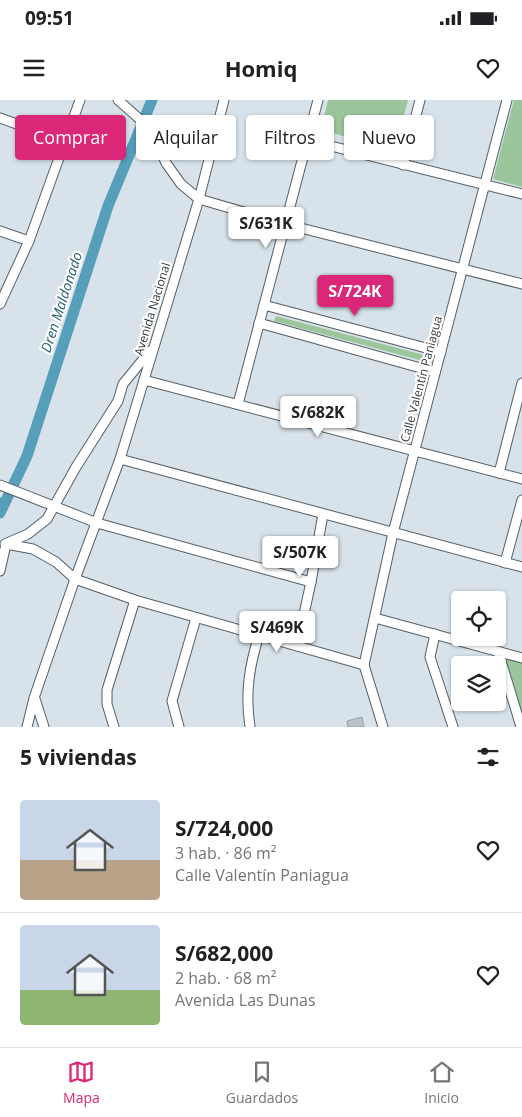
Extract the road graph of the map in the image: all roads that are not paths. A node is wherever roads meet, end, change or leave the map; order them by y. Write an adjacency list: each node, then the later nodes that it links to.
1 (80, 100): 7 (street)
2 (118, 100): 17 (street)
3 (224, 100): 17 (street, Avenida Nacional)
4 (318, 100): 8 (street)
5 (420, 100): 14 (street)
6 (507, 100): 15 (street, Calle Valentín Paniagua)
7 (75, 115)
8 (314, 115)
9 (0, 118): 10 (street)
10 (15, 123)
11 (334, 147): 14 (street)
12 (59, 160): 20 (street)
13 (302, 160): 18 (street)
14 (403, 165): 15 (street)
15 (485, 184): 16 (street); 21 (street, Calle Valentín Paniagua)
16 (522, 194)
17 (199, 199): 18 (street); 26 (street, Avenida Nacional)
18 (285, 224): 21 (street); 24 (street)
19 (0, 231): 20 (street)
20 (29, 241): 23 (street)
21 (462, 268): 22 (street); 27 (street, Calle Valentín Paniagua)
22 (522, 284)
23 (0, 304)
24 (264, 305): 25 (street); 27 (street)
25 (259, 323): 28 (street); 32 (street)
26 (153, 347): 29 (street, Avenida Nacional); 39 (street)
27 (440, 352): 28 (street, Calle Valentín Paniagua)
28 (435, 372): 33 (street, Calle Valentín Paniagua)
29 (144, 380): 32 (street); 34 (street, Avenida Nacional)
30 (522, 383): 31 (street)
31 (521, 394): 35 (street)
32 (238, 404): 33 (street)
33 (415, 451): 35 (street); 42 (street, Calle Valentín Paniagua)
34 (120, 459): 40 (street); 41 (street, Avenida Nacional)
35 (498, 473): 36 (street)
36 (522, 479)
37 (0, 485): 39 (street)
38 (522, 500): 44 (street)
39 (55, 507): 41 (street); 43 (street)
40 (323, 514): 42 (street); 48 (street)
41 (97, 523): 47 (street, Avenida Nacional); 48 (street)
42 (393, 533): 44 (street); 51 (street, Calle Valentín Paniagua)
43 (3, 545): 46 (street); 47 (street)
44 (504, 563): 45 (street)
45 (522, 567)
46 (0, 571)
47 (75, 579): 49 (street); 58 (street, Avenida Nacional)
48 (312, 582): 54 (street)
49 (135, 600): 50 (street); 61 (street)
50 (196, 618): 53 (street); 62 (street)
51 (374, 618): 52 (street); 57 (street, Calle Valentín Paniagua)
52 (435, 634): 55 (street); 65 (street)
53 (259, 635): 54 (street); 63 (street)
54 (297, 646): 57 (street)
55 (498, 651): 56 (street); 66 (street)
56 (522, 658)
57 (364, 665): 64 (street)
58 (34, 698): 59 (street, Avenida Nacional); 60 (street)
59 (27, 727)
60 (44, 727)
61 (114, 727)
62 (179, 727)
63 (250, 727)
64 (383, 727)
65 (453, 727)
66 (521, 727)

